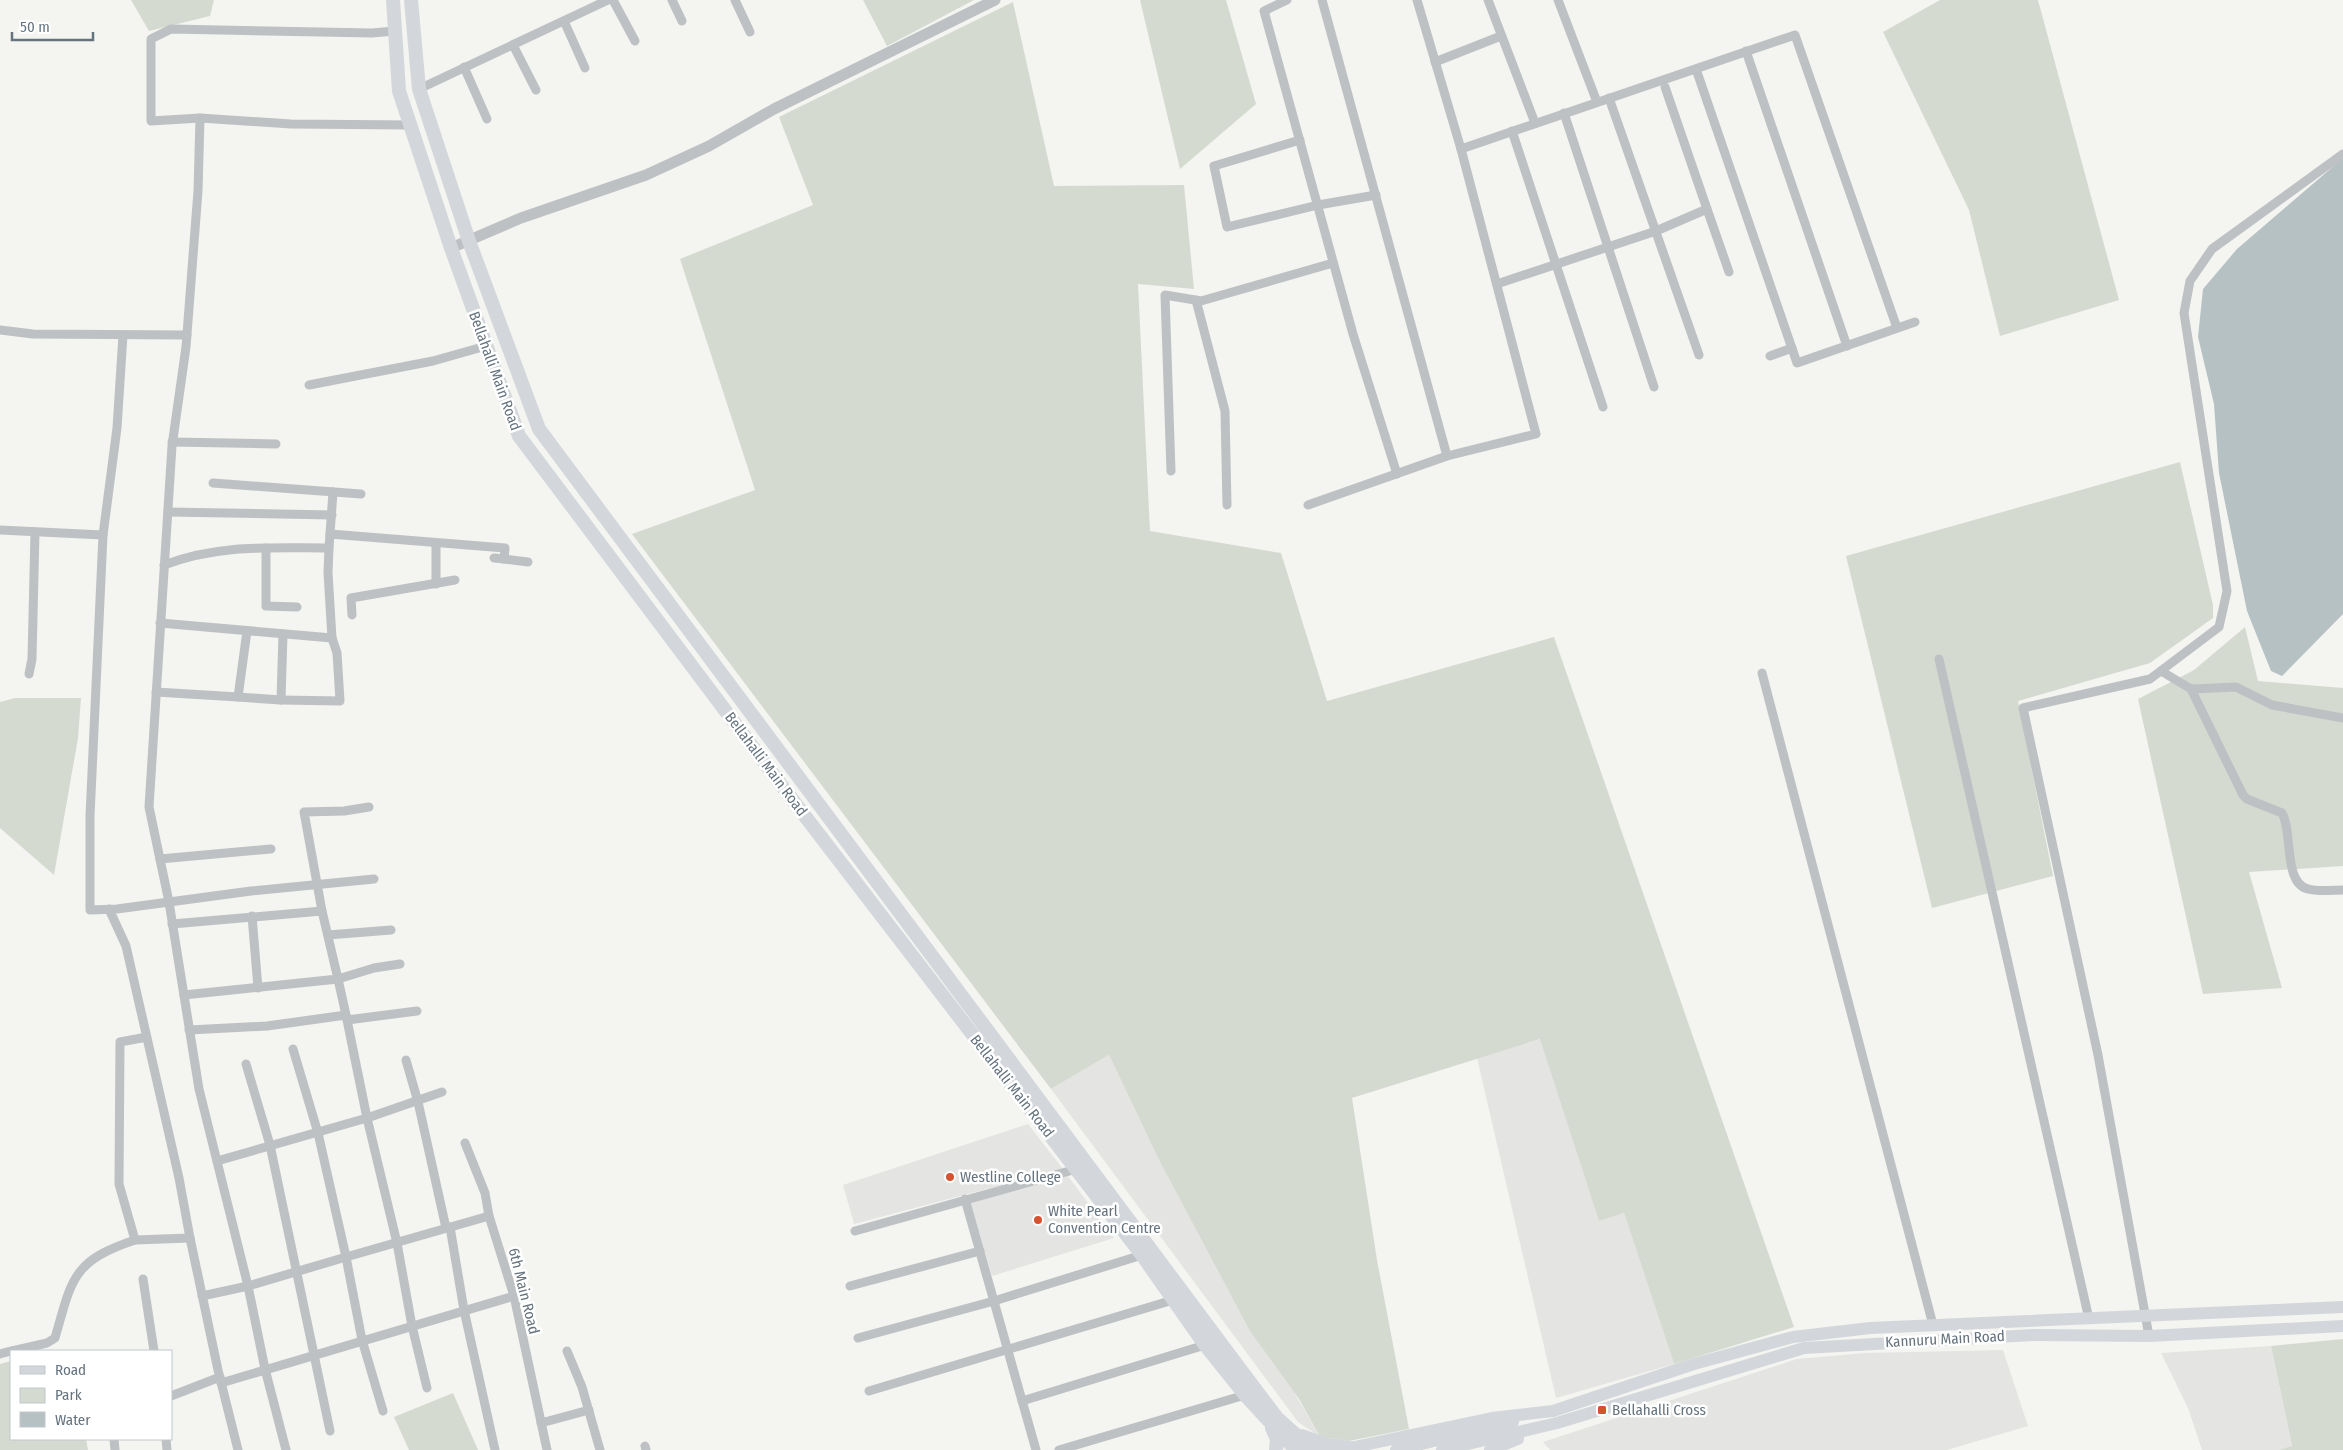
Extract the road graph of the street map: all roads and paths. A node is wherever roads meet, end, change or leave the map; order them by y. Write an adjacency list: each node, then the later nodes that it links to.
1 (393, 0): 15 (main road, Bellahalli Main Road)
2 (411, 0): 26 (main road, Bellahalli Main Road)
3 (608, 0): 13 (street)
4 (613, 0): 18 (street)
5 (672, 0): 14 (street)
6 (735, 0): 16 (street)
7 (995, 0): 43 (street)
8 (1287, 0): 36 (street)
9 (1322, 0): 39 (street)
10 (1417, 0): 21 (street)
11 (1488, 0): 17 (street)
12 (1558, 0): 29 (street)
13 (564, 21): 19 (street); 23 (street)
14 (682, 21)
15 (395, 31): 31 (street); 33 (main road, Bellahalli Main Road)
16 (750, 32)
17 (1501, 36): 21 (street); 34 (street)
18 (635, 41)
19 (513, 45): 22 (street); 27 (street)
20 (1746, 51): 24 (street); 52 (street); 57 (street)
21 (1435, 62): 37 (street)
22 (464, 68): 26 (street); 32 (street)
23 (585, 68)
24 (1696, 69): 28 (street); 58 (street)
25 (1665, 87): 41 (street)
26 (419, 89): 43 (main road, Bellahalli Main Road)
27 (536, 90)
28 (1609, 98): 29 (street); 42 (street)
29 (1597, 102): 30 (street)
30 (1564, 114): 34 (street); 44 (street)
31 (200, 118): 33 (street); 55 (street)
32 (488, 119)
33 (410, 124): 45 (main road, Bellahalli Main Road)
34 (1535, 124): 35 (street)
35 (1512, 131): 37 (street); 47 (street)
36 (1300, 140): 40 (street); 40 (street)
37 (1461, 149): 49 (street)
38 (2343, 154): 96 (street)
39 (1376, 195): 40 (street); 66 (street)
40 (1318, 205): 46 (street)
41 (1707, 209): 42 (street); 48 (street)
42 (1656, 231): 44 (street); 59 (street)
43 (469, 241): 45 (street); 135 (main road, Bellahalli Main Road)
44 (1608, 247): 47 (street); 62 (street)
45 (451, 248): 56 (main road, Bellahalli Main Road)
46 (1333, 263): 50 (street); 68 (street)
47 (1557, 264): 49 (street); 63 (street)
48 (1729, 272)
49 (1497, 284): 66 (street)
50 (1196, 300): 67 (street); 72 (street)
51 (1915, 322): 52 (street)
52 (1898, 328): 57 (street)
53 (0, 330): 54 (street)
54 (123, 334): 55 (street); 79 (street)
55 (187, 335): 64 (street)
56 (486, 346): 61 (street); 135 (main road, Bellahalli Main Road)
57 (1847, 346): 58 (street)
58 (1792, 348): 60 (street)
59 (1699, 356)
60 (1770, 356)
61 (309, 385)
62 (1654, 387)
63 (1603, 407)
64 (172, 442): 65 (street); 74 (street)
65 (276, 444)
66 (1447, 456): 68 (street)
67 (1171, 471)
68 (1397, 474): 73 (street)
69 (213, 483): 70 (street)
70 (333, 492): 71 (street); 75 (street)
71 (361, 494)
72 (1227, 505)
73 (1308, 505)
74 (168, 512): 75 (street); 86 (street)
75 (332, 515): 78 (street)
76 (0, 530): 77 (street)
77 (35, 532): 79 (street); 98 (street)
78 (330, 534): 80 (street); 82 (street)
79 (103, 535): 111 (street)
80 (436, 544): 84 (street); 88 (street)
81 (266, 548): 82 (street); 86 (street); 89 (street)
82 (329, 548): 94 (street)
83 (494, 558): 84 (street)
84 (504, 559): 85 (street)
85 (528, 562)
86 (164, 565): 91 (street)
87 (455, 580): 88 (street)
88 (436, 584): 90 (street)
89 (297, 607)
90 (352, 615)
91 (160, 624): 92 (street); 100 (street)
92 (247, 631): 93 (street); 101 (street)
93 (283, 634): 94 (street); 102 (street)
94 (332, 638): 102 (street)
95 (1939, 659): 157 (street)
96 (2161, 671): 99 (street); 156 (street)
97 (1762, 673): 158 (street)
98 (29, 674)
99 (2191, 689): 103 (street); 109 (street)
100 (156, 692): 101 (street); 106 (street)
101 (238, 697): 102 (street)
102 (281, 700)
103 (2343, 718)
104 (368, 807): 108 (street)
105 (271, 849): 106 (street)
106 (160, 859): 110 (street)
107 (374, 879): 108 (street)
108 (316, 884): 110 (street); 112 (street)
109 (2343, 890)
110 (169, 902): 111 (street); 114 (street)
111 (109, 909): 124 (street)
112 (322, 911): 113 (street); 116 (street)
113 (252, 916): 114 (street); 119 (street)
114 (172, 924): 120 (street)
115 (391, 930): 116 (street)
116 (328, 936): 118 (street)
117 (400, 964): 118 (street)
118 (338, 979): 119 (street); 122 (street)
119 (258, 988): 120 (street)
120 (184, 995): 123 (street)
121 (417, 1012): 122 (street)
122 (347, 1017): 123 (street); 130 (street)
123 (189, 1030): 134 (street)
124 (148, 1037): 140 (street); 141 (street)
125 (293, 1049): 131 (street)
126 (406, 1060): 129 (street)
127 (246, 1064): 133 (street)
128 (442, 1092): 129 (street)
129 (418, 1102): 130 (street); 138 (street)
130 (367, 1118): 131 (street); 142 (street)
131 (318, 1133): 133 (street); 145 (street)
132 (465, 1143): 137 (street, 6th Main Road)
133 (270, 1145): 134 (street); 146 (street)
134 (217, 1161): 148 (street)
135 (1082, 1167): 136 (street); 144 (main road, Bellahalli Main Road); 183 (main road, Bellahalli Main Road)
136 (965, 1200): 139 (street); 143 (street)
137 (489, 1216): 138 (street); 151 (street, 6th Main Road)
138 (448, 1228): 142 (street); 155 (street)
139 (855, 1232)
140 (190, 1238): 141 (street); 150 (street)
141 (134, 1240): 165 (street)
142 (397, 1243): 145 (street); 159 (street)
143 (980, 1251): 149 (street); 153 (street)
144 (1142, 1254): 152 (main road, Bellahalli Main Road); 153 (street)
145 (346, 1257): 146 (street); 163 (street)
146 (296, 1272): 148 (street); 169 (street)
147 (143, 1279): 166 (street)
148 (248, 1286): 150 (street); 170 (street)
149 (850, 1286)
150 (202, 1296): 171 (street)
151 (514, 1296): 155 (street); 180 (street, 6th Main Road)
152 (1173, 1300): 164 (main road, Bellahalli Main Road); 167 (street)
153 (994, 1301): 162 (street); 167 (street)
154 (2343, 1307): 156 (main road)
155 (464, 1310): 159 (street); 189 (street)
156 (2145, 1317): 157 (main road); 161 (street)
157 (2089, 1319): 158 (main road)
158 (1933, 1325): 179 (main road)
159 (412, 1326): 163 (street); 172 (street)
160 (2343, 1326): 161 (main road, Kannuru Main Road)
161 (2148, 1336): 182 (main road, Kannuru Main Road)
162 (858, 1338)
163 (362, 1340): 169 (street); 178 (street)
164 (1205, 1344): 174 (main road, Bellahalli Main Road); 176 (street)
165 (15, 1350)
166 (154, 1350)
167 (1008, 1350): 173 (street); 176 (street)
168 (567, 1351): 177 (street)
169 (315, 1354): 170 (street); 184 (street)
170 (265, 1369): 171 (street); 188 (street)
171 (220, 1380): 175 (street); 187 (street)
172 (427, 1388)
173 (870, 1391)
174 (1245, 1394): 181 (main road, Bellahalli Main Road); 193 (street)
175 (172, 1396)
176 (1022, 1401): 192 (street)
177 (589, 1410): 180 (street); 191 (street)
178 (383, 1411)
179 (1553, 1411): 182 (main road); 186 (main road); 197 (main road)
180 (541, 1423): 190 (street, 6th Main Road)
181 (1269, 1423): 194 (main road); 195 (main road, Bellahalli Main Road)
182 (1558, 1423): 185 (main road, Kannuru Main Road)
183 (1288, 1428): 186 (main road); 196 (main road, Bellahalli Main Road)
184 (330, 1431)
185 (1487, 1445): 198 (main road, Kannuru Main Road)
186 (1345, 1449)
187 (238, 1450)
188 (286, 1450)
189 (495, 1450)
190 (547, 1450)
191 (600, 1450)
192 (1036, 1450)
193 (1059, 1450)
194 (1276, 1450)
195 (1296, 1450)
196 (1313, 1450)
197 (1396, 1450)
198 (1442, 1450)

